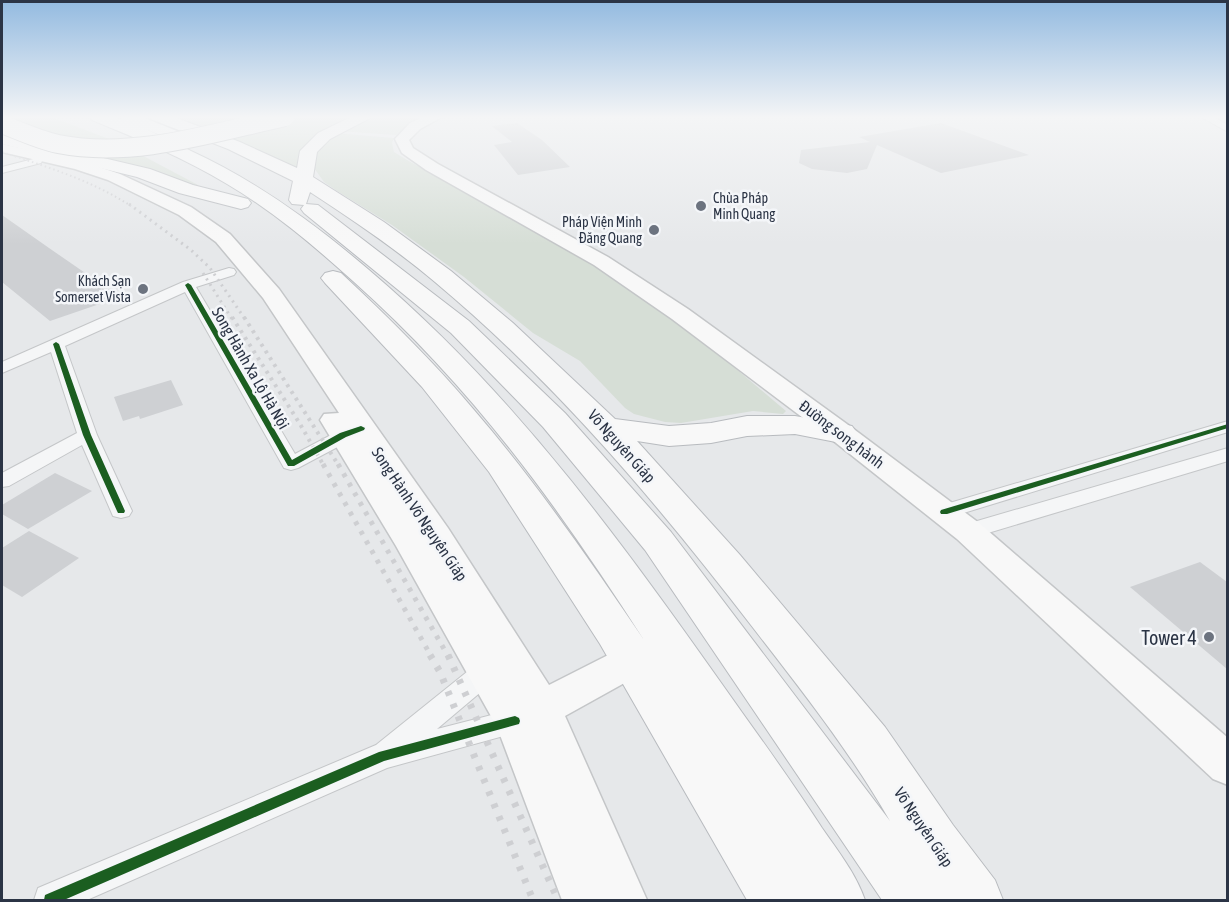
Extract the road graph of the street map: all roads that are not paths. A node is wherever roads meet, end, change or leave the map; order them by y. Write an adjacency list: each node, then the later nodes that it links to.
1 (35, 159): 10 (street)
2 (50, 159): 14 (main road, Song Hành Võ Nguyên Giáp)
3 (63, 159): 12 (highway)
4 (183, 159): 12 (highway, Võ Nguyên Giáp)
5 (196, 159): 32 (highway, Võ Nguyên Giáp)
6 (209, 159): 11 (highway, Võ Nguyên Giáp)
7 (253, 159): 11 (highway, Võ Nguyên Giáp)
8 (309, 159): 11 (highway)
9 (421, 159): 21 (main road, Đường song hành)
10 (2, 170)
11 (311, 200): 13 (highway); 13 (highway, Võ Nguyên Giáp); 39 (highway, Võ Nguyên Giáp)
12 (241, 203): 27 (highway, Võ Nguyên Giáp)
13 (376, 227): 19 (highway, Võ Nguyên Giáp)
14 (237, 269): 15 (street); 20 (main road, Song Hành Võ Nguyên Giáp)
15 (188, 285): 16 (street); 20 (street, Song Hành Xa Lộ Hà Nội)
16 (56, 344): 17 (street); 22 (street)
17 (2, 368)
18 (1227, 426): 26 (street)
19 (608, 428): 21 (highway); 40 (highway, Võ Nguyên Giáp)
20 (352, 431): 28 (main road, Song Hành Võ Nguyên Giáp)
21 (841, 433): 26 (main road, Đường song hành)
22 (87, 435): 24 (street); 25 (street)
23 (1227, 454): 26 (street)
24 (2, 481)
25 (121, 511)
26 (956, 521): 31 (main road, Đường song hành)
27 (633, 660): 29 (main road); 36 (highway, Võ Nguyên Giáp)
28 (499, 663): 29 (main road, Song Hành Võ Nguyên Giáp); 30 (street)
29 (528, 716): 30 (street); 34 (main road, Song Hành Võ Nguyên Giáp); 35 (main road, Song Hành Võ Nguyên Giáp)
30 (383, 756): 33 (street)
31 (1227, 765)
32 (794, 831): 37 (highway); 38 (highway, Võ Nguyên Giáp)
33 (50, 900)
34 (585, 900)
35 (623, 900)
36 (778, 900)
37 (800, 900)
38 (837, 900)
39 (915, 900)
40 (975, 900)

